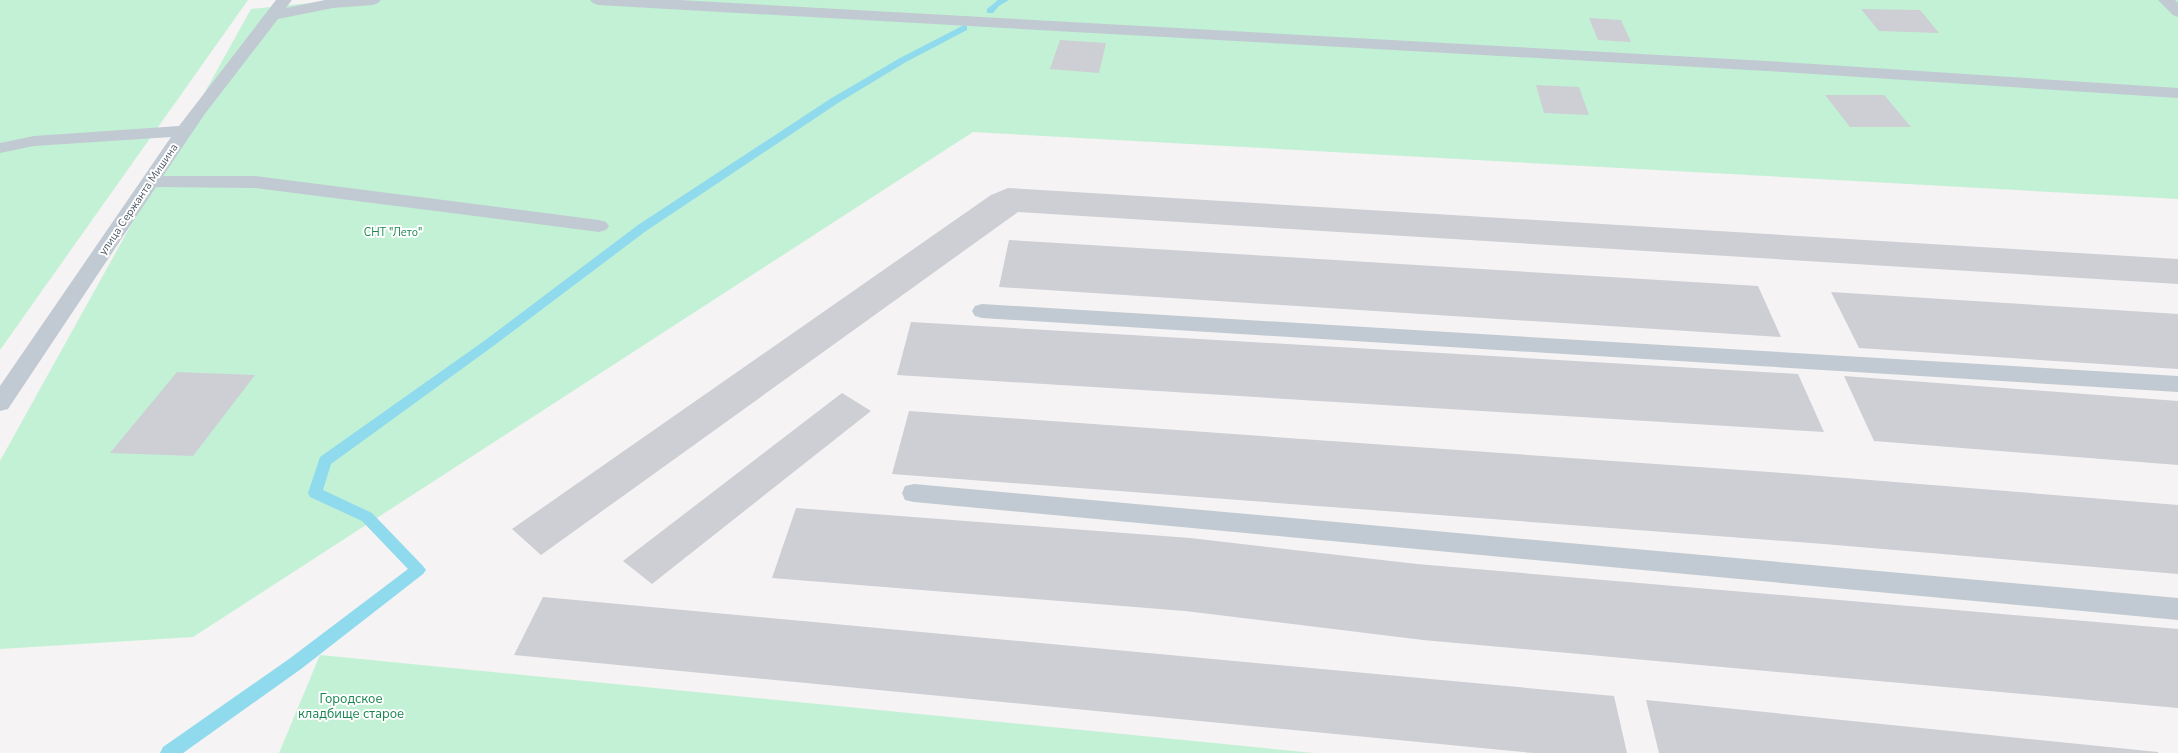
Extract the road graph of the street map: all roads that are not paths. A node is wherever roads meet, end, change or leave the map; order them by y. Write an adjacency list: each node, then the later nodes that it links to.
1 (284, 0): 6 (street, улица Сержанта Мишина)
2 (373, 0): 6 (street)
3 (598, 0): 7 (street)
4 (2166, 0): 5 (street)
5 (2178, 12)
6 (272, 15): 8 (street, улица Сержанта Мишина)
7 (2178, 93)
8 (184, 131): 9 (street); 10 (street, улица Сержанта Мишина)
9 (0, 148)
10 (150, 181): 11 (street); 14 (street, улица Сержанта Мишина)
11 (599, 226)
12 (982, 310): 13 (street)
13 (2178, 384)
14 (0, 403)
15 (914, 493): 16 (street)
16 (2178, 609)

